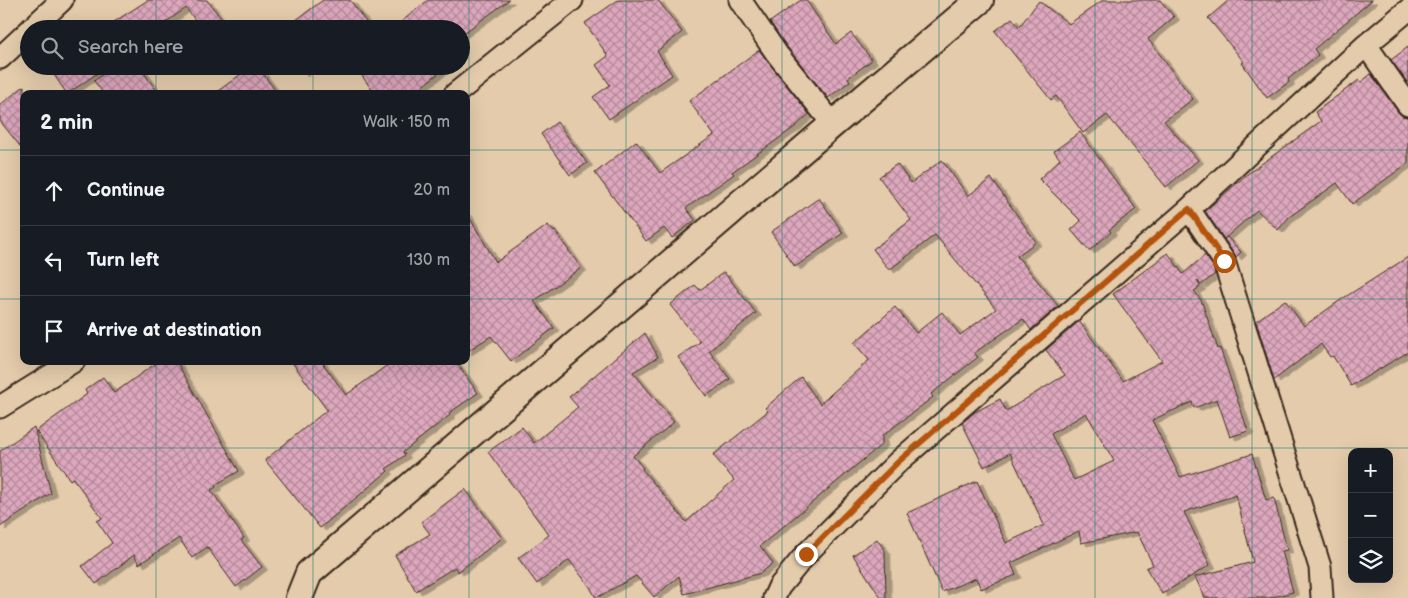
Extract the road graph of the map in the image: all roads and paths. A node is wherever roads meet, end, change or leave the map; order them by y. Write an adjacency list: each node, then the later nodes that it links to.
1 (62, 0): 6 (street)
2 (572, 0): 10 (street)
3 (740, 0): 12 (street)
4 (980, 0): 12 (street)
5 (1408, 10): 8 (street)
6 (41, 20)
7 (20, 39): 9 (street)
8 (1366, 45): 11 (street); 13 (street)
9 (0, 58)
10 (460, 90)
11 (1408, 105)
12 (832, 124): 16 (street)
13 (1189, 209): 17 (street); 18 (street)
14 (68, 365): 15 (street)
15 (0, 407)
16 (299, 598)
17 (774, 598)
18 (1322, 598)

